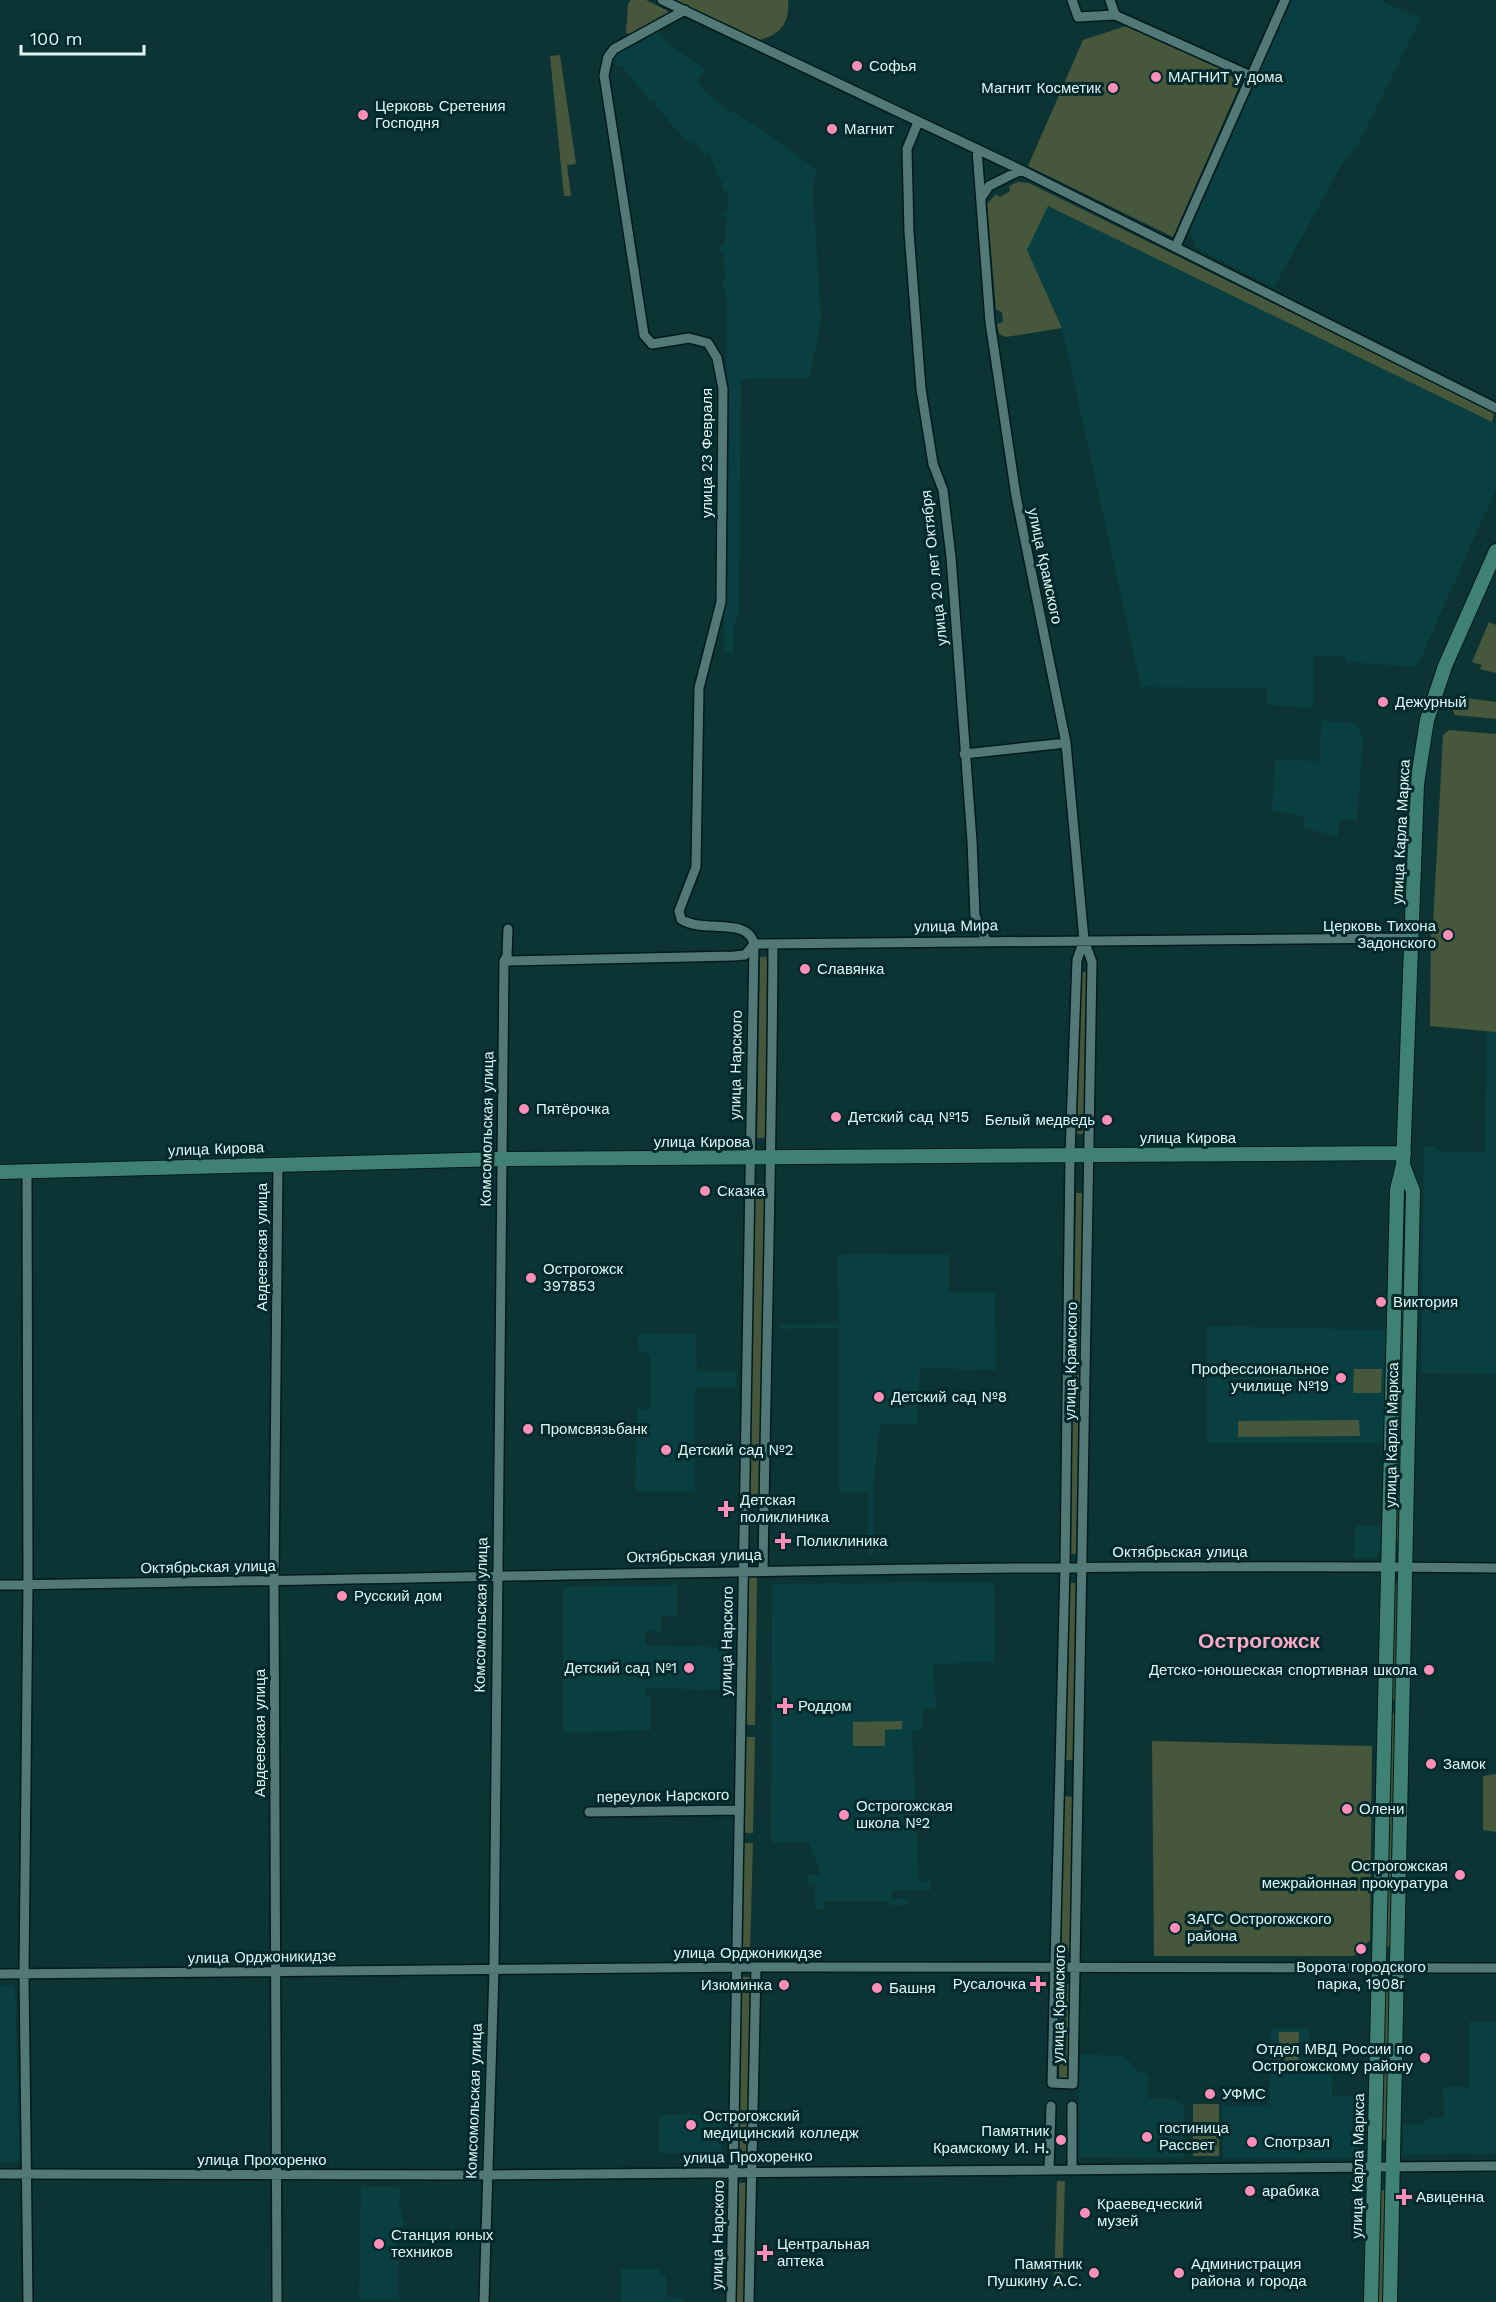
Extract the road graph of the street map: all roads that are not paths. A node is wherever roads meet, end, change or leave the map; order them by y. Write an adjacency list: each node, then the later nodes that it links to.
1 (662, 0): 5 (street)
2 (1072, 0): 6 (street)
3 (1110, 0): 6 (street)
4 (1285, 0): 7 (street)
5 (685, 10): 8 (street); 21 (street, улица 23 Февраля)
6 (1115, 15): 7 (street)
7 (1251, 76): 12 (street)
8 (918, 122): 9 (street); 16 (street, улица 20 лет Октября)
9 (977, 150): 10 (street); 11 (street, улица Крамского)
10 (1021, 170): 11 (street); 12 (street)
11 (981, 198): 15 (street, улица Крамского)
12 (1176, 246): 13 (street)
13 (1496, 408)
14 (1496, 551): 18 (main road, улица Карла Маркса)
15 (1066, 743): 16 (street); 20 (street, улица Крамского)
16 (964, 754): 19 (street, улица 20 лет Октября)
17 (508, 929): 23 (street, Комсомольская улица)
18 (1412, 938): 20 (street, улица Мира); 29 (main road, улица Карла Маркса)
19 (986, 940): 20 (street, улица Мира); 22 (street, улица Мира)
20 (1084, 940): 24 (street, улица Крамского); 25 (street, улица Крамского)
21 (754, 944): 22 (street, улица Мира); 23 (street, улица Мира); 26 (street, улица Нарского)
22 (773, 944): 27 (street)
23 (504, 961): 28 (street, Комсомольская улица)
24 (1070, 1155): 25 (main road, улица Кирова); 27 (main road, улица Кирова); 35 (street, улица Крамского)
25 (1089, 1155): 29 (main road, улица Кирова); 36 (street, улица Крамского)
26 (749, 1158): 27 (main road, улица Кирова); 28 (main road, улица Кирова); 38 (street, улица Нарского)
27 (772, 1158): 39 (street)
28 (501, 1159): 30 (main road, улица Кирова); 40 (street, Комсомольская улица)
29 (1404, 1159): 33 (main road, улица Карла Маркса); 34 (main road, улица Карла Маркса)
30 (278, 1164): 31 (main road, улица Кирова); 41 (street, Авдеевская улица)
31 (27, 1170): 32 (main road, улица Кирова); 43 (street)
32 (0, 1172)
33 (1389, 1567): 34 (street, Октябрьская улица); 36 (street, Октябрьская улица); 44 (main road, улица Карла Маркса)
34 (1406, 1567): 37 (street, Октябрьская улица); 45 (main road, улица Карла Маркса)
35 (1065, 1568): 36 (street, Октябрьская улица); 39 (street, Октябрьская улица); 46 (street, улица Крамского)
36 (1083, 1568): 47 (street, улица Крамского)
37 (1496, 1568)
38 (743, 1570): 39 (street, Октябрьская улица); 40 (street, Октябрьская улица); 48 (street, улица Нарского)
39 (763, 1570)
40 (496, 1576): 41 (street, Октябрьская улица); 57 (street, Комсомольская улица)
41 (274, 1581): 43 (street, Октябрьская улица); 58 (street, Авдеевская улица)
42 (0, 1585): 43 (street, Октябрьская улица)
43 (28, 1585): 60 (street)
44 (1384, 1706): 45 (main road); 54 (main road, улица Карла Маркса)
45 (1404, 1707): 55 (main road, улица Карла Маркса)
46 (1060, 1783): 47 (street); 52 (street, улица Крамского)
47 (1077, 1783): 53 (street, улица Крамского)
48 (738, 1810): 49 (street, переулок Нарского); 50 (street, улица Нарского)
49 (589, 1812)
50 (736, 1967): 51 (street, улица Орджоникидзе); 57 (street, улица Орджоникидзе); 68 (street, улица Нарского)
51 (756, 1967): 52 (street, улица Орджоникидзе); 69 (street)
52 (1056, 1967): 53 (street, улица Орджоникидзе); 53 (street, улица Крамского)
53 (1074, 1967): 54 (street, улица Орджоникидзе)
54 (1379, 1968): 55 (street, улица Орджоникидзе); 65 (main road, улица Карла Маркса)
55 (1398, 1968): 56 (street, улица Орджоникидзе); 63 (main road, улица Карла Маркса)
56 (1496, 1968)
57 (494, 1970): 58 (street, улица Орджоникидзе); 73 (street, Комсомольская улица)
58 (277, 1971): 60 (street, улица Орджоникидзе); 72 (street, Авдеевская улица)
59 (0, 1974): 60 (street, улица Орджоникидзе)
60 (24, 1974): 70 (street)
61 (1051, 2106): 67 (street)
62 (1072, 2106): 66 (street)
63 (1394, 2166): 64 (street, улица Прохоренко); 65 (street, улица Прохоренко); 80 (main road, улица Карла Маркса)
64 (1496, 2166)
65 (1375, 2167): 66 (street, улица Прохоренко); 79 (main road, улица Карла Маркса)
66 (1072, 2169): 67 (street, улица Прохоренко)
67 (1049, 2170): 69 (street, улица Прохоренко)
68 (734, 2172): 69 (street, улица Прохоренко); 73 (street, улица Прохоренко); 77 (street, улица Нарского)
69 (753, 2172): 78 (street)
70 (28, 2173): 71 (street, улица Прохоренко); 72 (street, улица Прохоренко); 74 (street)
71 (0, 2174)
72 (278, 2175): 73 (street, улица Прохоренко); 75 (street, Авдеевская улица)
73 (486, 2175): 76 (street, Комсомольская улица)
74 (28, 2302)
75 (277, 2302)
76 (484, 2302)
77 (731, 2302)
78 (749, 2302)
79 (1371, 2302)
80 (1390, 2302)

